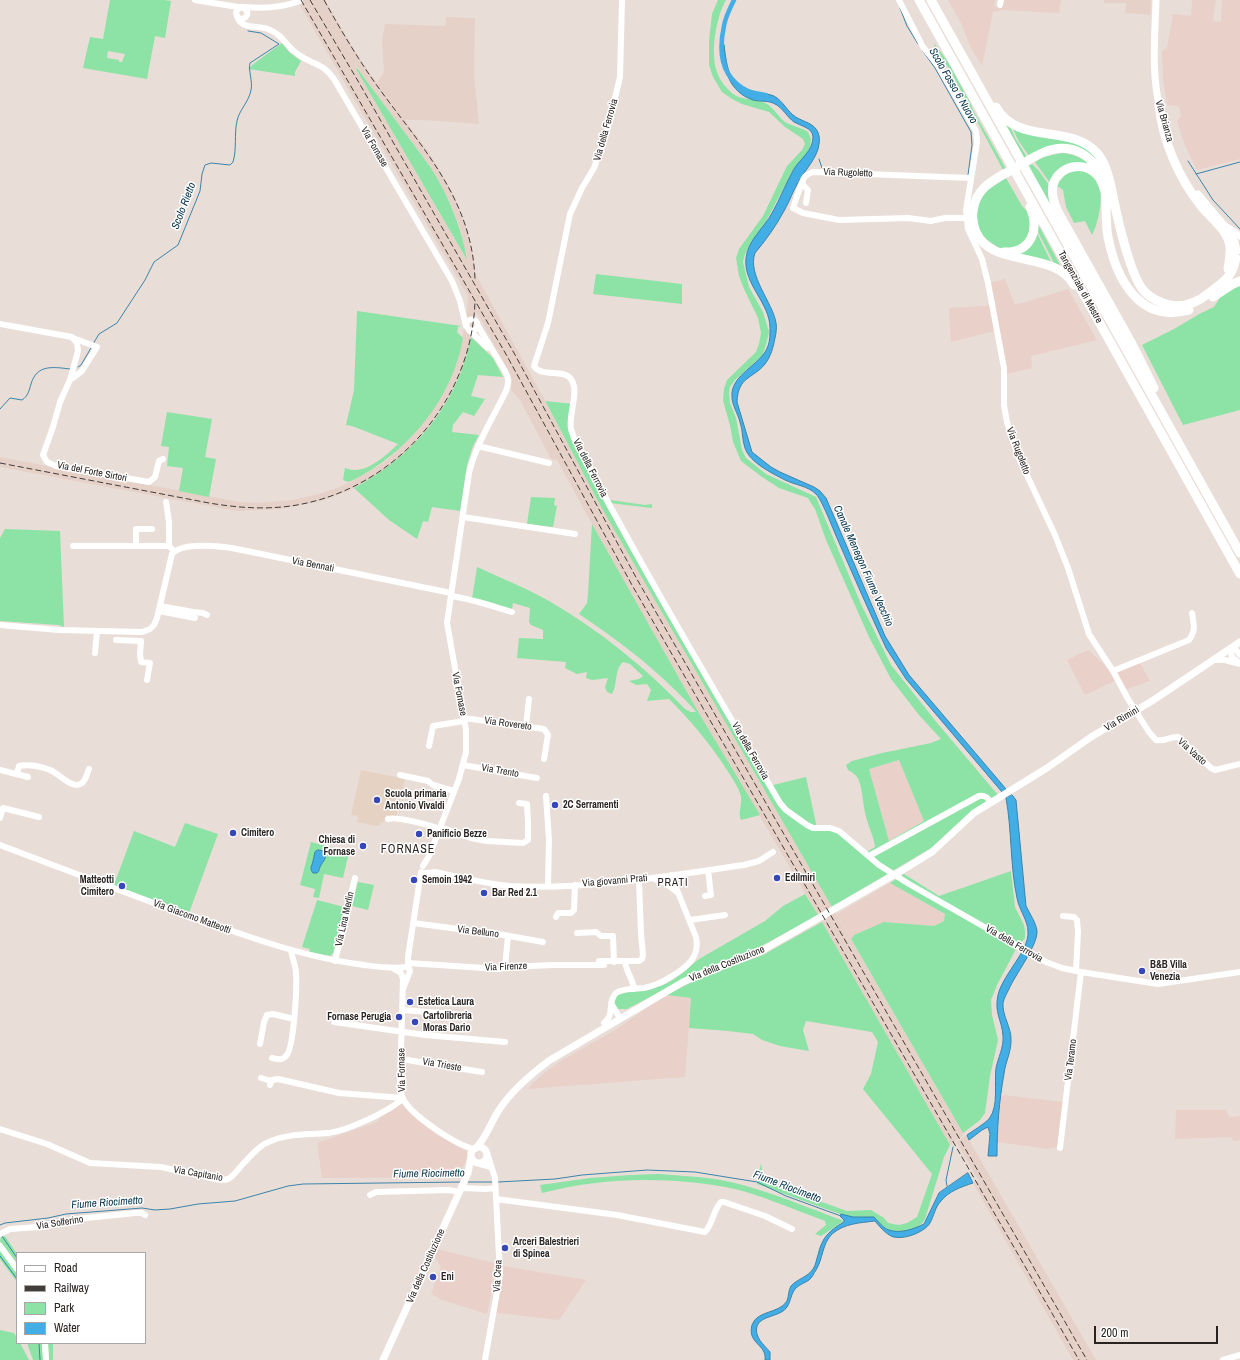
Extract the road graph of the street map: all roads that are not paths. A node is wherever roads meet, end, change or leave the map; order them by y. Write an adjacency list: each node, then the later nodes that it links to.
1 (195, 0): 8 (street)
2 (622, 0): 97 (street, Via della Ferrovia)
3 (899, 0): 17 (street, Via Rugoletto)
4 (919, 0): 16 (highway, Tangenziale di Mestre)
5 (930, 0): 14 (highway, Tangenziale di Mestre)
6 (1156, 0): 15 (main road, Via Brianza)
7 (300, 1): 10 (street)
8 (225, 5): 9 (street); 12 (street)
9 (242, 7): 10 (street); 11 (street); 12 (street)
10 (254, 9): 11 (street)
11 (247, 13): 12 (street); 13 (street)
12 (236, 14): 13 (street, Via Fornase)
13 (254, 26): 30 (street, Via Fornase)
14 (969, 68): 19 (highway); 39 (highway, Tangenziale di Mestre)
15 (1159, 105): 22 (main road, Via Brianza); 29 (highway)
16 (1017, 176): 24 (highway); 36 (highway, Tangenziale di Mestre)
17 (971, 178): 18 (street, Via Rugoletto); 21 (street, Via Rugoletto)
18 (802, 182): 20 (street); 21 (street)
19 (1110, 196): 24 (highway); 29 (highway); 29 (highway); 39 (highway)
20 (806, 204)
21 (966, 218): 70 (street, Via Rugoletto)
22 (1224, 225): 23 (main road); 25 (main road)
23 (1240, 236)
24 (998, 252): 36 (highway)
25 (1237, 252): 26 (main road); 29 (highway)
26 (1240, 269)
27 (1240, 276): 29 (highway)
28 (1240, 282): 29 (highway)
29 (1220, 288)
30 (460, 301): 31 (street, Via Fornase); 34 (street, Via Fornase)
31 (473, 320): 33 (street, Via Fornase); 34 (street)
32 (0, 324): 35 (street, Via del Forte Sirtori)
33 (478, 326): 34 (street); 37 (street, Via Fornase)
34 (468, 328): 37 (street, Via Fornase)
35 (72, 337): 38 (street, Via del Forte Sirtori); 38 (street, Via del Forte Sirtori)
36 (1108, 337): 52 (highway, Tangenziale di Mestre)
37 (496, 356): 40 (street, Via Fornase)
38 (70, 380): 41 (street, Via del Forte Sirtori)
39 (1177, 441): 51 (highway, Tangenziale di Mestre)
40 (478, 446): 42 (street); 44 (street, Via Fornase)
41 (163, 459)
42 (549, 463)
43 (166, 502): 49 (street)
44 (463, 517): 46 (street); 53 (street, Via Fornase)
45 (152, 529): 48 (street)
46 (575, 534)
47 (73, 546): 48 (street)
48 (136, 546): 49 (street)
49 (169, 546): 50 (street)
50 (174, 551): 53 (street, Via Bennati); 54 (street)
51 (1240, 553)
52 (1240, 574)
53 (451, 594): 55 (street); 74 (street, Via Fornase)
54 (160, 608): 57 (street); 58 (street); 62 (street)
55 (512, 612)
56 (1192, 613): 70 (street)
57 (207, 615)
58 (195, 618)
59 (0, 625): 60 (street)
60 (97, 631): 61 (street); 66 (street)
61 (117, 632): 62 (street); 63 (street)
62 (142, 632): 63 (street)
63 (141, 641): 71 (street)
64 (1240, 642): 65 (main road, Via Rimini)
65 (1231, 648): 67 (street); 68 (main road, Via Rimini); 69 (street)
66 (95, 654)
67 (1240, 655)
68 (1213, 660): 69 (street); 73 (main road, Via Rimini)
69 (1240, 664)
70 (1113, 671): 73 (street, Via Rugoletto)
71 (147, 680)
72 (529, 699): 75 (street)
73 (1135, 711): 78 (street, Via Vasto); 88 (main road, Via Rimini)
74 (464, 720): 75 (street, Via Rovereto); 76 (street, Via Rovereto); 79 (street, Via Fornase)
75 (526, 726): 77 (street, Via Rovereto)
76 (429, 746)
77 (544, 759)
78 (1240, 764)
79 (463, 765): 85 (street, Via Trento); 86 (street, Via Fornase)
80 (89, 769): 82 (street)
81 (0, 770): 82 (street)
82 (17, 774): 84 (street)
83 (400, 775): 86 (street)
84 (28, 777)
85 (536, 778)
86 (454, 791): 94 (street, Via Fornase)
87 (546, 796): 106 (street)
88 (1002, 796): 90 (main road, Via della Costituzione)
89 (519, 802): 94 (street)
90 (991, 803): 97 (street); 127 (main road, Via della Costituzione)
91 (39, 817): 92 (street)
92 (0, 818)
93 (388, 819): 94 (street)
94 (440, 828): 98 (street, Via Fornase)
95 (0, 845): 117 (street, Via Giacomo Matteotti)
96 (773, 852): 99 (street, Via giovanni Prati)
97 (869, 856): 123 (street, Via della Ferrovia)
98 (425, 870): 106 (street, Via giovanni Prati); 113 (street, Via Fornase)
99 (708, 870): 100 (street, Via giovanni Prati); 108 (street)
100 (684, 873): 101 (street, Via giovanni Prati); 107 (street)
101 (671, 875): 103 (street, Via giovanni Prati); 107 (street)
102 (355, 878): 118 (street, Via Lina Merlin)
103 (649, 878): 104 (street, Via giovanni Prati); 107 (street)
104 (639, 880): 105 (street, Via giovanni Prati); 119 (street, Via Firenze)
105 (575, 885): 106 (street, Via giovanni Prati); 111 (street)
106 (548, 886)
107 (676, 889): 112 (street)
108 (705, 896)
109 (725, 915): 112 (street)
110 (1063, 916): 123 (street, Via Teramo)
111 (556, 917)
112 (690, 920): 125 (street)
113 (413, 924): 115 (street, Via Belluno); 122 (street, Via Fornase)
114 (577, 933): 120 (street)
115 (508, 936): 116 (street, Via Belluno); 121 (street)
116 (543, 942)
117 (291, 950): 118 (street, Via Giacomo Matteotti); 129 (street)
118 (335, 961): 122 (street, Via Giacomo Matteotti)
119 (626, 961): 120 (street, Via Firenze); 125 (street)
120 (614, 962): 121 (street, Via Firenze)
121 (505, 967): 122 (street, Via Firenze)
122 (405, 968): 126 (street, Via Fornase)
123 (1079, 971): 124 (street, Via della Ferrovia); 143 (street, Via Teramo)
124 (1240, 972)
125 (634, 989): 127 (street)
126 (403, 1010): 128 (street); 132 (street, Via Fornase)
127 (616, 1013): 131 (street); 133 (main road, Via della Costituzione)
128 (453, 1014)
129 (294, 1019): 135 (street); 136 (street)
130 (334, 1022): 132 (street)
131 (604, 1023): 133 (main road)
132 (402, 1031): 134 (street); 137 (street, Via Fornase)
133 (584, 1039): 142 (main road, Via della Costituzione)
134 (505, 1042)
135 (260, 1044)
136 (272, 1058)
137 (401, 1059): 138 (street, Via Trieste); 140 (street, Via Fornase)
138 (482, 1072)
139 (261, 1078): 140 (street)
140 (402, 1098): 141 (street, Via Capitanio); 144 (street, Via Fornase)
141 (0, 1129)
142 (486, 1134): 144 (main road, Via della Costituzione); 145 (main road, Via della Costituzione)
143 (1060, 1148)
144 (473, 1152): 145 (main road); 146 (main road); 148 (main road, Via della Costituzione)
145 (487, 1154): 146 (main road); 147 (street, Via Crea)
146 (479, 1164): 147 (street); 148 (main road, Via della Costituzione)
147 (491, 1167): 149 (street, Via Crea)
148 (463, 1183): 149 (street); 150 (street); 160 (main road, Via della Costituzione)
149 (495, 1187): 151 (street, Via Crea)
150 (370, 1195)
151 (496, 1199): 153 (street); 161 (street, Via Crea)
152 (145, 1215): 154 (street, Via Solferino)
153 (792, 1229)
154 (0, 1234)
155 (0, 1246): 156 (street)
156 (16, 1268)
157 (45, 1344): 159 (street)
158 (1240, 1355): 162 (street)
159 (46, 1360)
160 (383, 1360)
161 (485, 1360)
162 (1223, 1360)

